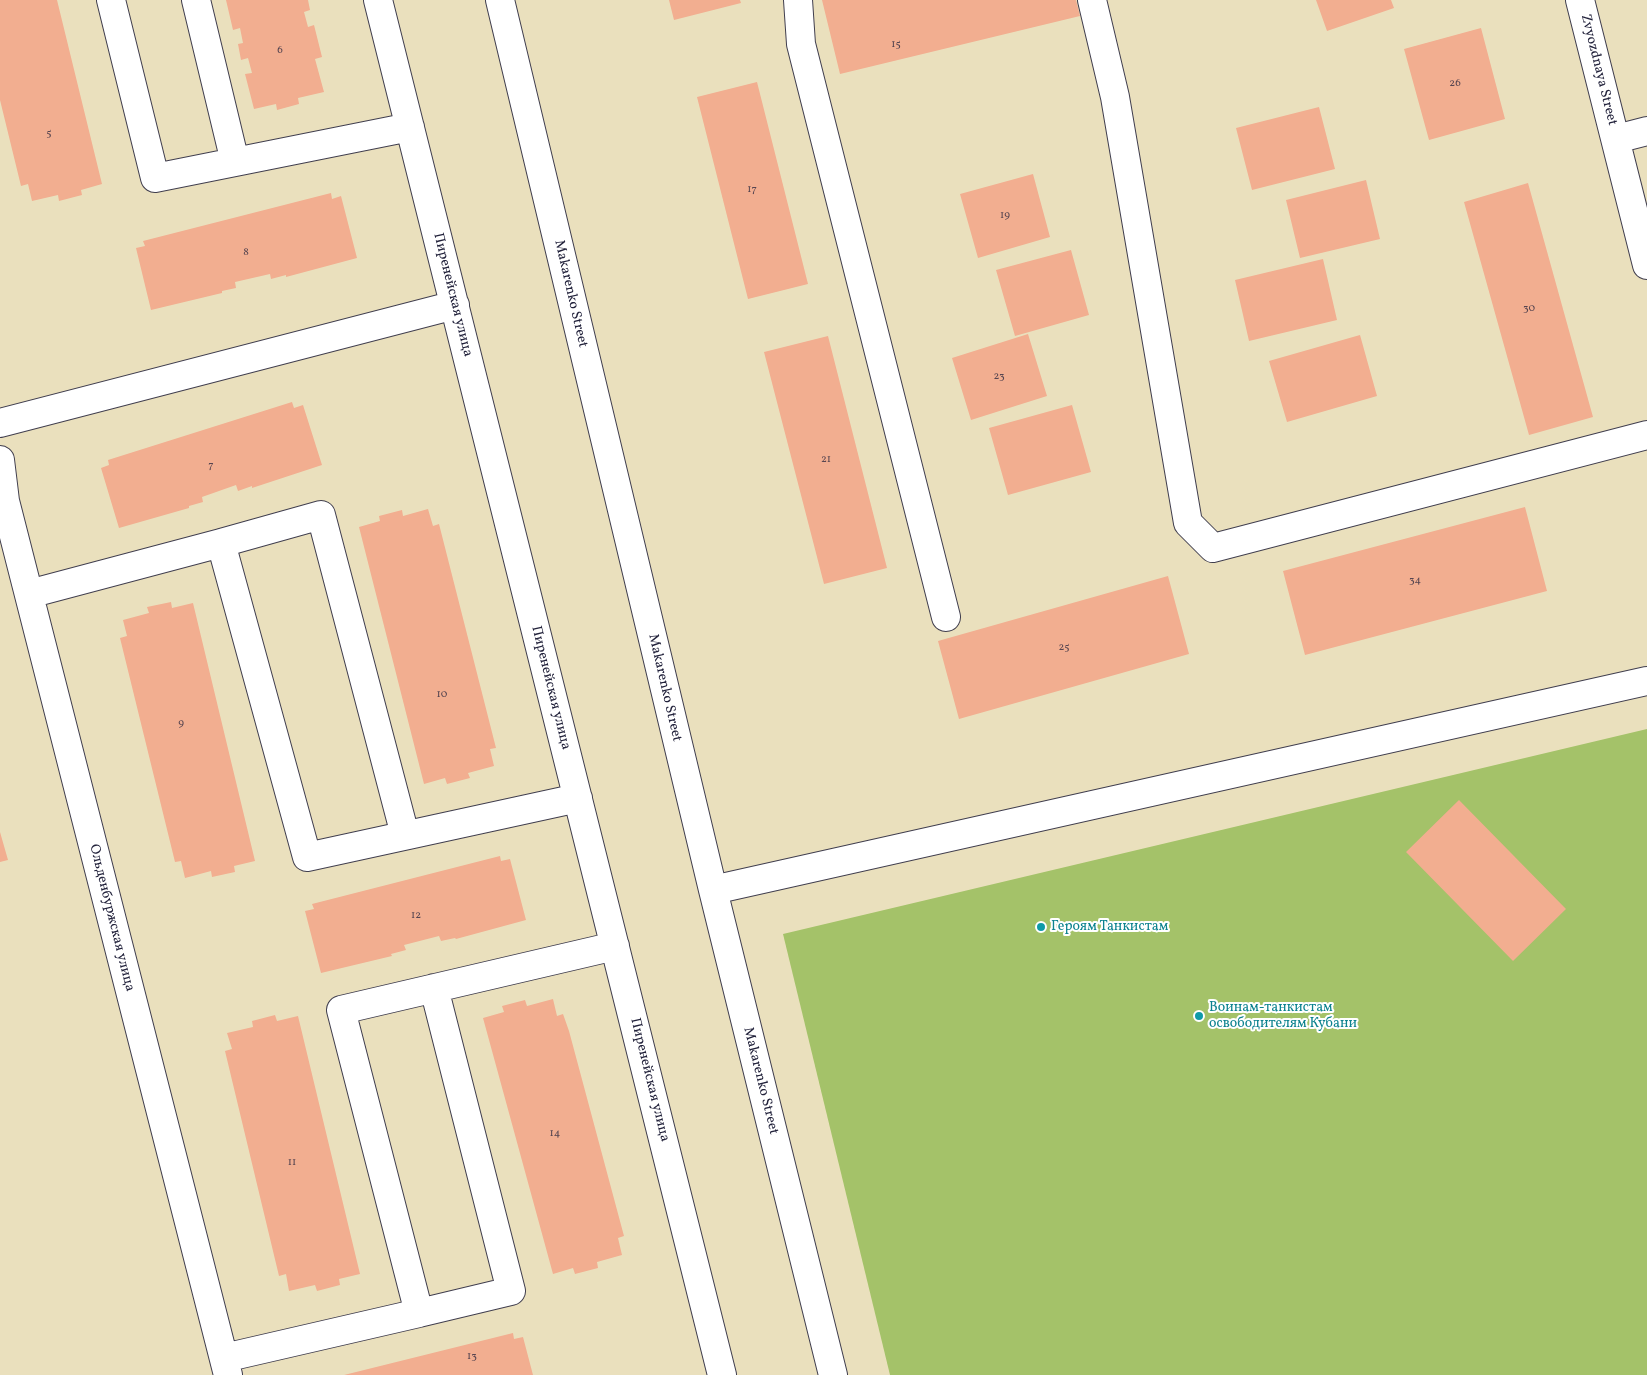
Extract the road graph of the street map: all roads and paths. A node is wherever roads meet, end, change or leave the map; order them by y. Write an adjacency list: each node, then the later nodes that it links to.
1 (111, 0): 11 (street)
2 (196, 0): 11 (street)
3 (378, 0): 8 (street, Пиренейская улица)
4 (500, 0): 23 (street, Makarenko Street)
5 (798, 0): 19 (street)
6 (1092, 0): 15 (street)
7 (1580, 0): 10 (street, Zvyozdnaya Street)
8 (410, 127): 11 (street); 13 (street, Пиренейская улица)
9 (1647, 131): 10 (street, Zvyozdnaya Street)
10 (1616, 139): 12 (street, Zvyozdnaya Street)
11 (235, 162)
12 (1647, 265)
13 (455, 305): 14 (street); 21 (street, Пиренейская улица)
14 (0, 423)
15 (1647, 435)
16 (0, 460): 18 (street, Ольденбуржская улица)
17 (221, 544): 18 (street); 22 (street); 22 (street)
18 (29, 594): 27 (street, Ольденбуржская улица)
19 (946, 617)
20 (1647, 681): 23 (street)
21 (578, 798): 22 (street); 24 (street, Пиренейская улица)
22 (406, 835)
23 (713, 890): 29 (street, Makarenko Street)
24 (615, 946): 25 (street); 28 (street, Пиренейская улица)
25 (434, 988): 26 (street); 26 (street)
26 (419, 1313): 27 (street)
27 (226, 1367)
28 (722, 1375)
29 (833, 1375)

